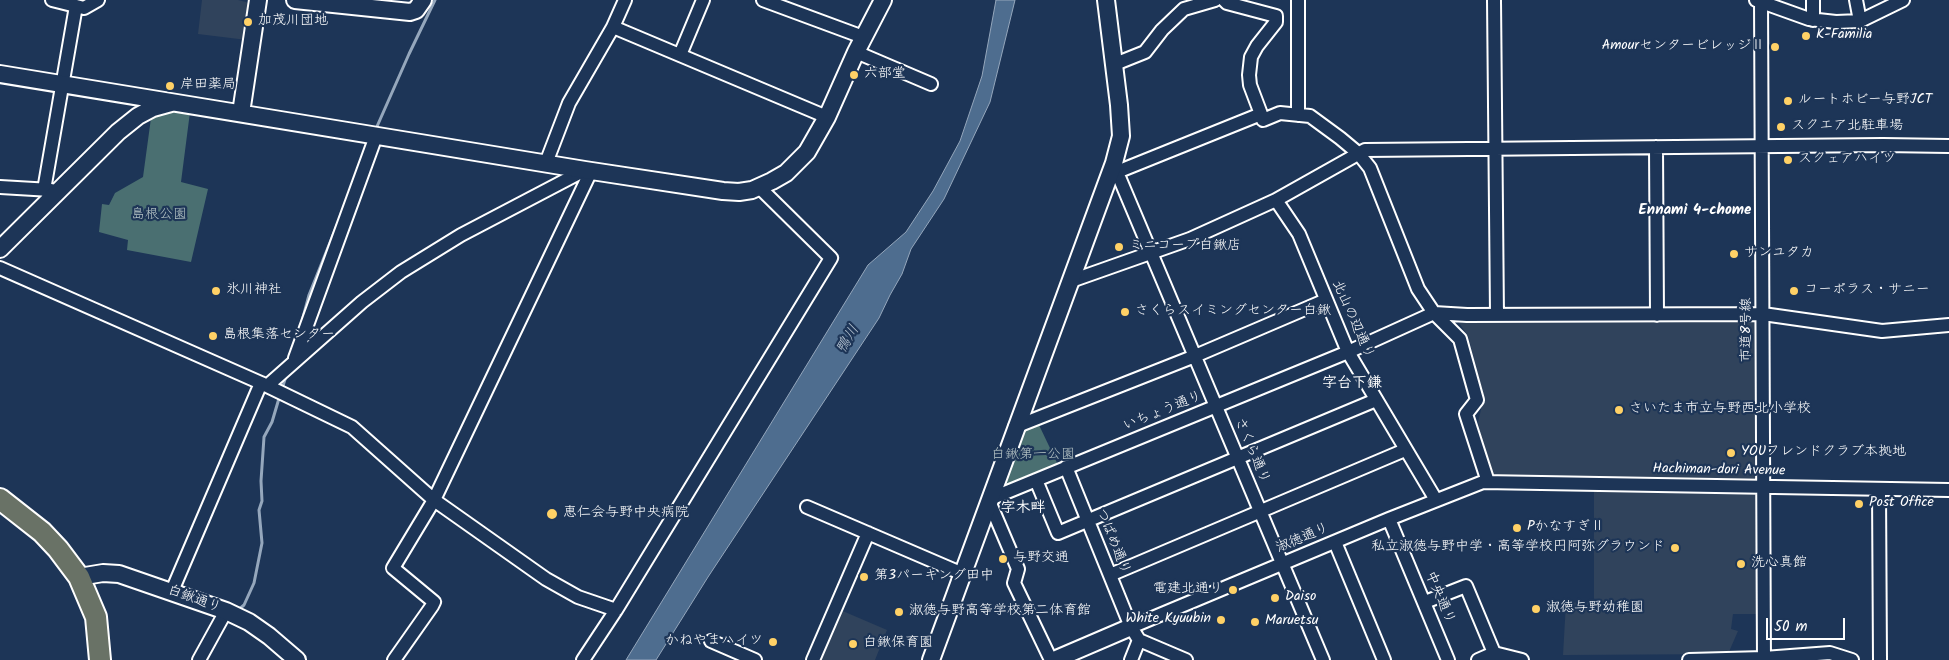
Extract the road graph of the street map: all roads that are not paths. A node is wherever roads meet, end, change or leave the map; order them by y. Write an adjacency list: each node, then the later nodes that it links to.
1 (52, 0): 19 (street)
2 (98, 0): 19 (street)
3 (258, 0): 31 (street)
4 (295, 0): 5 (street)
5 (423, 0)
6 (626, 0): 22 (street)
7 (703, 0): 25 (street)
8 (763, 0): 23 (street)
9 (883, 0): 23 (street)
10 (1106, 0): 26 (street)
11 (1215, 0): 26 (street)
12 (1224, 0): 32 (street)
13 (1298, 0): 33 (street)
14 (1494, 0): 39 (street)
15 (1813, 0): 20 (street)
16 (1856, 0): 21 (street)
17 (1904, 0): 21 (street)
18 (1760, 1): 20 (street); 36 (street, 市道8号線)
19 (76, 6): 28 (street)
20 (1813, 20): 21 (street)
21 (1860, 21)
22 (614, 27): 25 (street); 41 (street)
23 (863, 37): 24 (street)
24 (856, 52): 29 (street); 34 (street)
25 (680, 56): 34 (street)
26 (1115, 64): 42 (street)
27 (0, 74): 28 (street)
28 (63, 84): 30 (street); 46 (street)
29 (931, 84)
30 (173, 102): 31 (street); 46 (street)
31 (241, 114): 35 (street)
32 (1260, 114): 33 (street); 42 (street)
33 (1298, 114): 40 (street)
34 (827, 117): 45 (street)
35 (376, 136): 41 (street); 60 (street)
36 (1763, 146): 37 (street); 38 (street); 54 (street, 市道8号線)
37 (1949, 146)
38 (1656, 147): 39 (street); 56 (street)
39 (1495, 149): 40 (street); 55 (street)
40 (1358, 153): 47 (street); 53 (street)
41 (546, 163): 43 (street)
42 (1115, 168): 49 (street, さくら通り); 51 (street)
43 (588, 170): 45 (street); 60 (street); 74 (street)
44 (0, 187): 46 (street)
45 (759, 187): 89 (street)
46 (52, 190): 48 (street)
47 (1276, 200): 49 (street); 52 (street, 北山の辺通り)
48 (0, 249)
49 (1152, 254): 51 (street); 59 (street, さくら通り)
50 (0, 268): 61 (street)
51 (1071, 281): 64 (street)
52 (1326, 300): 58 (street, 北山の辺通り); 59 (street)
53 (1434, 313): 55 (street); 58 (street, いちょう通り); 69 (street)
54 (1763, 314): 56 (street); 57 (street); 70 (street, 市道8号線)
55 (1497, 315): 56 (street)
56 (1657, 315)
57 (1949, 325)
58 (1348, 352): 62 (street, 北山の辺通り); 63 (street, いちょう通り)
59 (1195, 356): 63 (street, さくら通り); 64 (street)
60 (294, 360): 61 (street)
61 (264, 384): 74 (street); 87 (street)
62 (1376, 400): 65 (street, 北山の辺通り); 66 (street)
63 (1216, 406): 66 (street, さくら通り); 67 (street, いちょう通り)
64 (1015, 427): 75 (street)
65 (1405, 450): 76 (street, 北山の辺通り); 78 (street)
66 (1238, 458): 78 (street, さくら通り); 80 (street)
67 (1066, 468): 68 (street, いちょう通り); 80 (street, つばめ通り)
68 (1036, 480): 75 (street, いちょう通り); 80 (street)
69 (1488, 482): 70 (street, Hachiman-dori Avenue); 76 (street, 淑徳通り)
70 (1764, 486): 71 (street, Hachiman-dori Avenue); 96 (street, 市道8号線)
71 (1879, 490): 72 (street, Hachiman-dori Avenue); 114 (street)
72 (1949, 490)
73 (0, 499): 86 (main road)
74 (434, 500): 89 (street); 100 (street)
75 (990, 500): 84 (street); 105 (street)
76 (1436, 500): 79 (street, 淑徳通り)
77 (807, 507): 81 (street)
78 (1259, 510): 83 (street, さくら通り); 85 (street)
79 (1389, 519): 82 (street, 淑徳通り); 88 (street, 中央通り)
80 (1088, 521): 85 (street, つばめ通り)
81 (868, 533): 84 (street); 103 (street)
82 (1335, 542): 83 (street, 淑徳通り); 108 (street)
83 (1282, 564): 91 (street, 淑徳通り); 107 (street, さくら通り)
84 (963, 574): 104 (street)
85 (1110, 575): 91 (street, つばめ通り)
86 (79, 577): 87 (street, 白鍬通り); 97 (main road)
87 (172, 591): 90 (street, 白鍬通り)
88 (1425, 602): 94 (street); 109 (street, 中央通り)
89 (616, 610): 101 (street)
90 (231, 613): 98 (street); 99 (street, 白鍬通り)
91 (1135, 634): 95 (street); 105 (street); 106 (street)
92 (711, 641): 93 (street)
93 (738, 657): 102 (street)
94 (1495, 657): 110 (street); 111 (street)
95 (1181, 659)
96 (1764, 659): 112 (street); 113 (street)
97 (100, 660)
98 (199, 660)
99 (297, 660)
100 (394, 660)
101 (583, 660)
102 (755, 660)
103 (813, 660)
104 (931, 660)
105 (1052, 660)
106 (1131, 660)
107 (1323, 660)
108 (1384, 660)
109 (1448, 660)
110 (1478, 660)
111 (1522, 660)
112 (1689, 660)
113 (1852, 660)
114 (1880, 660)

